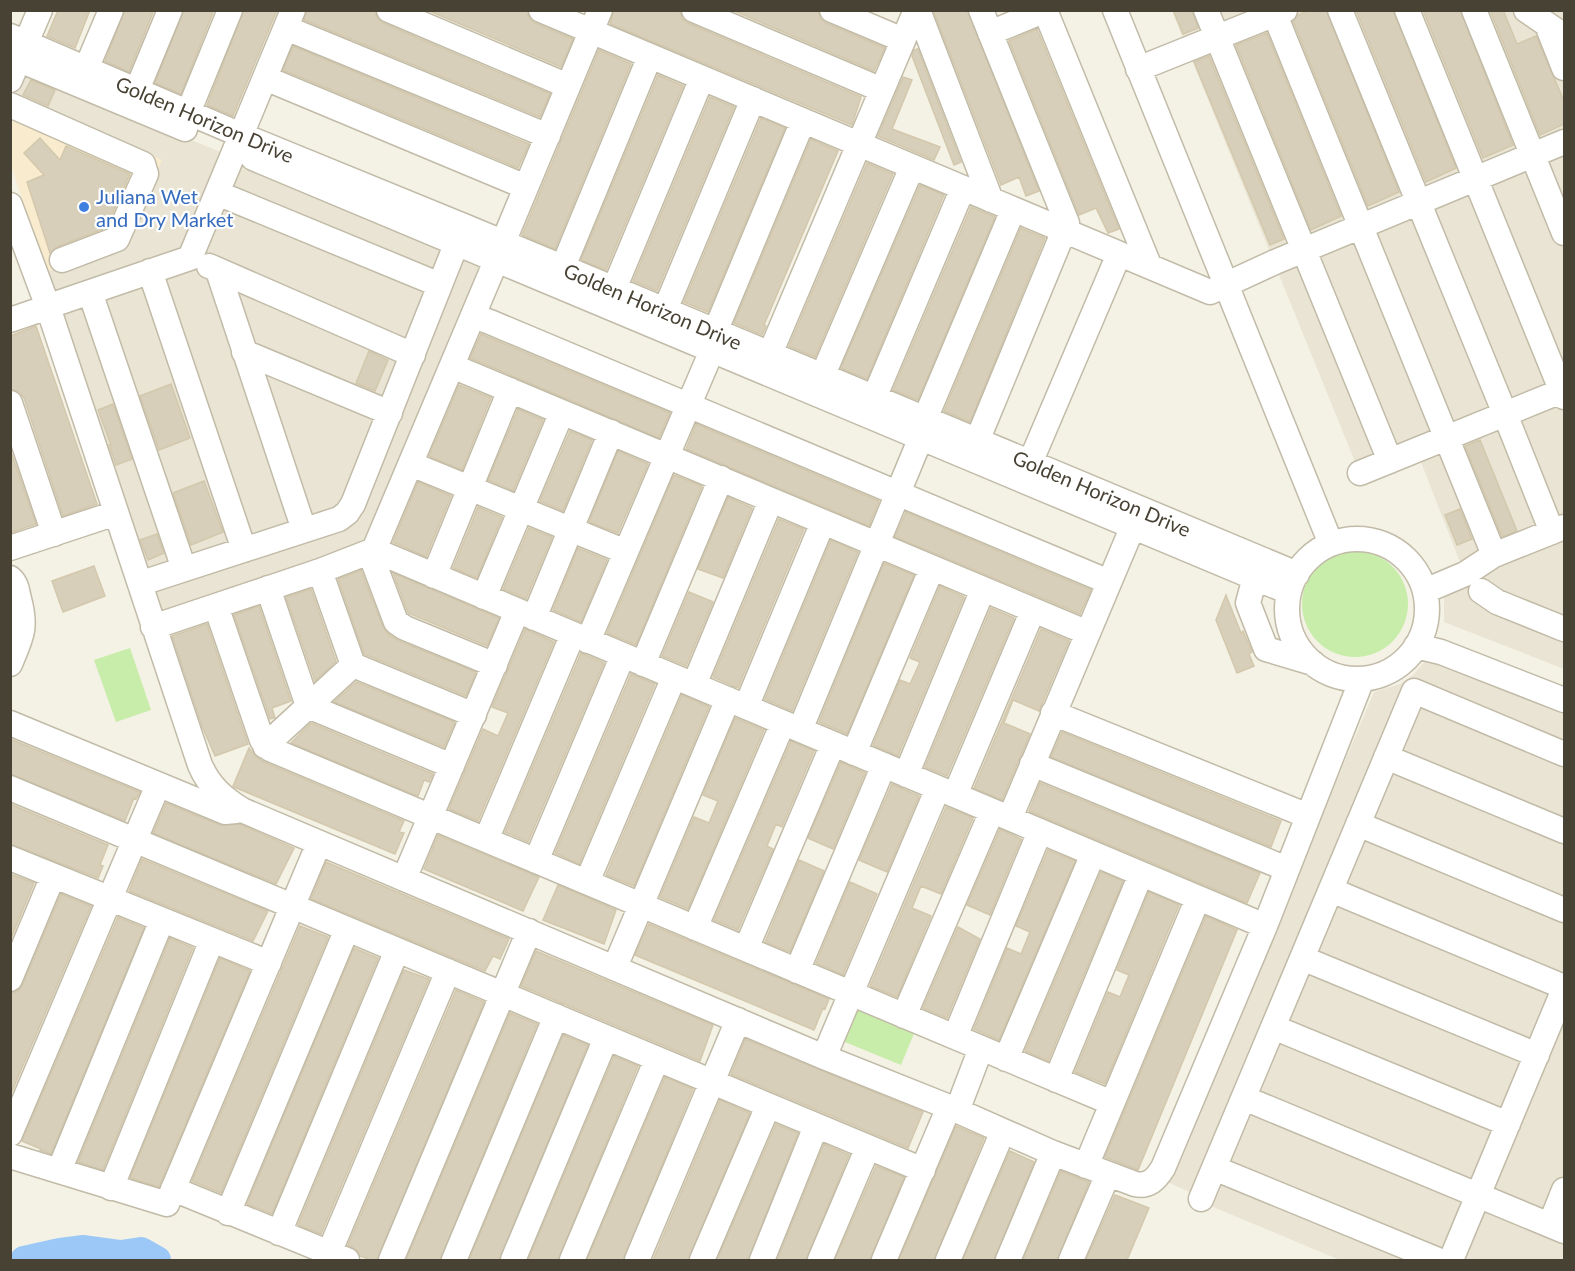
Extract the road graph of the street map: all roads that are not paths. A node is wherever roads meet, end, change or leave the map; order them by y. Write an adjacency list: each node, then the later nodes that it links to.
1 (40, 10): 25 (street)
2 (111, 10): 28 (street)
3 (170, 10): 33 (street)
4 (230, 10): 37 (street)
5 (389, 10): 32 (street)
6 (541, 10): 20 (street)
7 (694, 10): 34 (street)
8 (832, 10): 24 (street)
9 (917, 10): 24 (street); 49 (street)
10 (981, 10): 22 (street)
11 (1115, 10): 29 (street)
12 (1206, 10): 23 (street)
13 (1340, 10): 50 (street)
14 (1407, 10): 45 (street)
15 (1474, 10): 43 (street)
16 (1526, 10): 21 (street)
17 (1046, 11): 22 (street); 62 (street)
18 (1278, 12): 23 (street); 53 (street)
19 (290, 19): 30 (street); 39 (street)
20 (596, 21): 26 (street); 32 (street)
21 (1556, 31): 27 (street)
22 (990, 33): 54 (street)
23 (1217, 38): 29 (street); 57 (street)
24 (903, 40): 34 (street)
25 (15, 55): 28 (street, Golden Horizon Drive); 41 (street, Golden Horizon Drive)
26 (650, 56): 31 (street); 63 (street)
27 (1564, 68)
28 (86, 69): 33 (street, Golden Horizon Drive)
29 (1138, 69): 66 (street)
30 (265, 78): 41 (street); 46 (street)
31 (702, 78): 35 (street); 68 (street)
32 (568, 86): 39 (street)
33 (137, 90): 37 (street, Golden Horizon Drive)
34 (882, 90): 42 (street)
35 (753, 99): 38 (street); 71 (street)
36 (10, 105): 61 (street)
37 (188, 113): 41 (street, Golden Horizon Drive)
38 (803, 121): 42 (street); 74 (street)
39 (548, 136): 46 (street)
40 (1564, 142): 43 (street)
41 (238, 143): 48 (street); 56 (street, Golden Horizon Drive)
42 (859, 144): 44 (street); 78 (street)
43 (1533, 156): 45 (street); 55 (street)
44 (912, 167): 47 (street); 80 (street)
45 (1476, 179): 50 (street); 82 (street)
46 (526, 187): 59 (street)
47 (963, 188): 49 (street); 83 (street)
48 (217, 193): 60 (street); 67 (street)
49 (991, 200): 52 (street)
50 (1419, 203): 53 (street); 88 (street)
51 (10, 205): 70 (street)
52 (1013, 210): 54 (street); 89 (street)
53 (1361, 228): 57 (street); 91 (street)
54 (1064, 231): 58 (street); 92 (street)
55 (1564, 233)
56 (460, 234): 59 (street, Golden Horizon Drive); 67 (street)
57 (1305, 251): 66 (street); 95 (street)
58 (1119, 254): 62 (street); 96 (street)
59 (497, 257): 63 (street, Golden Horizon Drive); 72 (street); 78 (street, Golden Horizon Drive)
60 (190, 258): 64 (street); 65 (street)
61 (62, 260)
62 (1149, 265): 66 (street)
63 (563, 267): 68 (street, Golden Horizon Drive)
64 (150, 271): 69 (street); 114 (street)
65 (218, 271): 75 (street); 76 (street)
66 (1226, 284): 111 (street)
67 (440, 285): 76 (street)
68 (614, 289): 71 (street, Golden Horizon Drive)
69 (90, 292): 70 (street); 119 (street)
70 (53, 305): 73 (street); 104 (street)
71 (665, 310): 74 (street, Golden Horizon Drive)
72 (472, 316): 79 (street); 85 (street)
73 (10, 320)
74 (715, 332): 78 (street, Golden Horizon Drive)
75 (244, 352): 87 (street); 108 (street)
76 (413, 355): 87 (street)
77 (707, 362): 85 (street)
78 (766, 362): 80 (street, Golden Horizon Drive); 106 (street, Golden Horizon Drive)
79 (452, 366): 81 (street); 97 (street)
80 (822, 377): 83 (street, Golden Horizon Drive)
81 (510, 390): 86 (street); 100 (street)
82 (1564, 392): 88 (street)
83 (874, 398): 89 (street, Golden Horizon Drive)
84 (10, 403): 110 (street)
85 (689, 404): 94 (street); 101 (street)
86 (562, 412): 90 (street); 103 (street)
87 (390, 413): 108 (street)
88 (1505, 414): 91 (street); 109 (street)
89 (925, 419): 92 (street, Golden Horizon Drive)
90 (611, 432): 94 (street); 107 (street)
91 (1447, 438): 95 (street); 117 (street)
92 (977, 441): 96 (street, Golden Horizon Drive)
93 (917, 447): 101 (street)
94 (667, 455): 99 (street); 116 (street)
95 (1390, 461): 98 (street)
96 (1030, 463): 126 (street, Golden Horizon Drive)
97 (411, 464): 100 (street); 115 (street)
98 (1360, 473)
99 (721, 478): 102 (street); 140 (street)
100 (470, 488): 103 (street); 121 (street)
101 (898, 494): 112 (street); 125 (street)
102 (771, 500): 105 (street); 146 (street)
103 (522, 509): 107 (street); 131 (street)
104 (116, 513): 110 (street); 135 (street)
105 (823, 522): 112 (street); 149 (street)
106 (1133, 526): 122 (street, Golden Horizon Drive); 125 (street)
107 (571, 529): 116 (street); 134 (street)
108 (304, 530): 114 (street)
109 (1558, 530): 117 (street)
110 (54, 534): 113 (street)
111 (1330, 544): 126 (street); 127 (street)
112 (877, 545): 118 (street); 154 (street)
113 (10, 548)
114 (244, 550): 119 (street)
115 (372, 552): 120 (street); 121 (street); 144 (street)
116 (626, 552): 138 (street)
117 (1494, 555): 127 (street)
118 (932, 568): 129 (street); 156 (street)
119 (184, 570): 124 (street)
120 (320, 571): 128 (street); 143 (street)
121 (434, 576): 131 (street)
122 (1255, 577): 126 (street, Golden Horizon Drive); 141 (street)
123 (10, 578): 142 (street)
124 (151, 580)
125 (1109, 582): 137 (street)
126 (1293, 583): 141 (street)
127 (1422, 585): 139 (street)
128 (268, 588): 132 (street); 150 (street)
129 (983, 589): 133 (street); 162 (street)
130 (1481, 591): 136 (street)
131 (484, 597): 134 (street)
132 (216, 606): 135 (street); 155 (street)
133 (1033, 610): 137 (street); 165 (street)
134 (526, 614): 138 (street); 144 (street)
135 (153, 627): 166 (street)
136 (1564, 629)
137 (1088, 633): 151 (street)
138 (580, 637): 140 (street); 174 (street)
139 (1420, 638): 145 (street); 147 (street); 148 (street)
140 (633, 660): 146 (street); 178 (street)
141 (1313, 663): 145 (street)
142 (10, 664)
143 (353, 665): 150 (street); 152 (street)
144 (495, 665): 152 (street)
145 (1362, 679): 168 (street)
146 (684, 681): 149 (street); 183 (street)
147 (1564, 682)
148 (1564, 700)
149 (737, 703): 154 (street); 187 (street)
150 (308, 706): 155 (street); 161 (street)
151 (1053, 712): 159 (street); 168 (street)
152 (474, 715): 161 (street)
153 (10, 723): 163 (street)
154 (792, 726): 156 (street); 192 (street)
155 (265, 746): 169 (street)
156 (844, 748): 160 (street); 197 (street)
157 (1564, 754): 158 (street)
158 (1386, 757): 170 (street); 172 (street)
159 (1032, 764): 167 (street); 179 (street)
160 (884, 765): 162 (street); 202 (street)
161 (452, 766): 169 (street)
162 (906, 775): 165 (street)
163 (158, 785): 166 (street); 173 (street)
164 (10, 788): 173 (street)
165 (946, 791): 167 (street); 205 (street)
166 (242, 810): 175 (street)
167 (1001, 815): 171 (street); 207 (street)
168 (1308, 816): 179 (street)
169 (431, 817): 174 (street); 182 (street)
170 (1358, 824): 184 (street); 189 (street)
171 (1040, 831): 176 (street); 211 (street)
172 (1564, 831)
173 (135, 840): 186 (street); 188 (street)
174 (486, 840): 178 (street)
175 (319, 843): 182 (street); 188 (street)
176 (1093, 854): 180 (street); 217 (street)
177 (10, 858): 181 (street)
178 (536, 861): 183 (street)
179 (1287, 869): 191 (street)
180 (1141, 874): 185 (street); 218 (street)
181 (53, 876): 186 (street); 203 (street)
182 (404, 879): 194 (street)
183 (586, 882): 187 (street)
184 (1331, 890): 198 (street); 204 (street)
185 (1198, 898): 191 (street); 221 (street)
186 (110, 899): 190 (street); 227 (street)
187 (641, 905): 192 (street); 200 (street)
188 (291, 906): 193 (street); 199 (street)
189 (1564, 910)
190 (162, 920): 195 (street); 234 (street)
191 (1265, 926): 233 (street)
192 (695, 928): 197 (street)
193 (347, 929): 196 (street); 240 (street)
194 (529, 932): 200 (street); 206 (street)
195 (212, 940): 199 (street); 235 (street)
196 (397, 950): 201 (street); 242 (street)
197 (746, 950): 202 (street)
198 (1302, 958): 210 (street); 214 (street)
199 (268, 963): 236 (street)
200 (615, 967): 209 (street)
201 (448, 971): 206 (street); 243 (street)
202 (797, 971): 205 (street)
203 (10, 979)
204 (1564, 988): 214 (street)
205 (851, 993): 207 (street); 215 (street)
206 (502, 994): 208 (street); 244 (street)
207 (904, 1016): 211 (street)
208 (556, 1017): 212 (street); 245 (street)
209 (738, 1020): 215 (street); 219 (street)
210 (1273, 1027): 220 (street); 224 (street)
211 (954, 1037): 213 (street)
212 (606, 1038): 216 (street); 246 (street)
213 (981, 1048): 217 (street); 223 (street)
214 (1537, 1055): 224 (street)
215 (824, 1057): 223 (street)
216 (657, 1059): 219 (street); 247 (street)
217 (1006, 1059): 218 (street)
218 (1056, 1080): 221 (street)
219 (712, 1082): 222 (street); 248 (street)
220 (1244, 1098): 231 (street); 238 (street)
221 (1113, 1103): 233 (street)
222 (768, 1106): 225 (street); 249 (street)
223 (953, 1109): 226 (street); 232 (street)
224 (1508, 1124): 238 (street)
225 (816, 1126): 228 (street); 250 (street)
226 (1003, 1131): 229 (street); 253 (street)
227 (10, 1134)
228 (868, 1147): 232 (street); 251 (street)
229 (1053, 1153): 233 (street); 254 (street)
230 (10, 1156): 234 (street)
231 (1214, 1168): 239 (street); 256 (street)
232 (923, 1170): 252 (street)
233 (1097, 1170): 255 (street)
234 (59, 1171): 235 (street)
235 (111, 1188): 236 (street)
236 (173, 1189): 240 (street)
237 (1564, 1190): 241 (street)
238 (1478, 1195): 241 (street); 257 (street)
239 (1201, 1200)
240 (228, 1213): 242 (street)
241 (1557, 1228)
242 (279, 1233): 243 (street)
243 (338, 1257)
244 (391, 1260)
245 (454, 1260)
246 (513, 1260)
247 (572, 1260)
248 (637, 1260)
249 (702, 1260)
250 (762, 1260)
251 (820, 1260)
252 (884, 1260)
253 (948, 1260)
254 (1008, 1260)
255 (1071, 1260)
256 (1438, 1260)
257 (1450, 1260)

